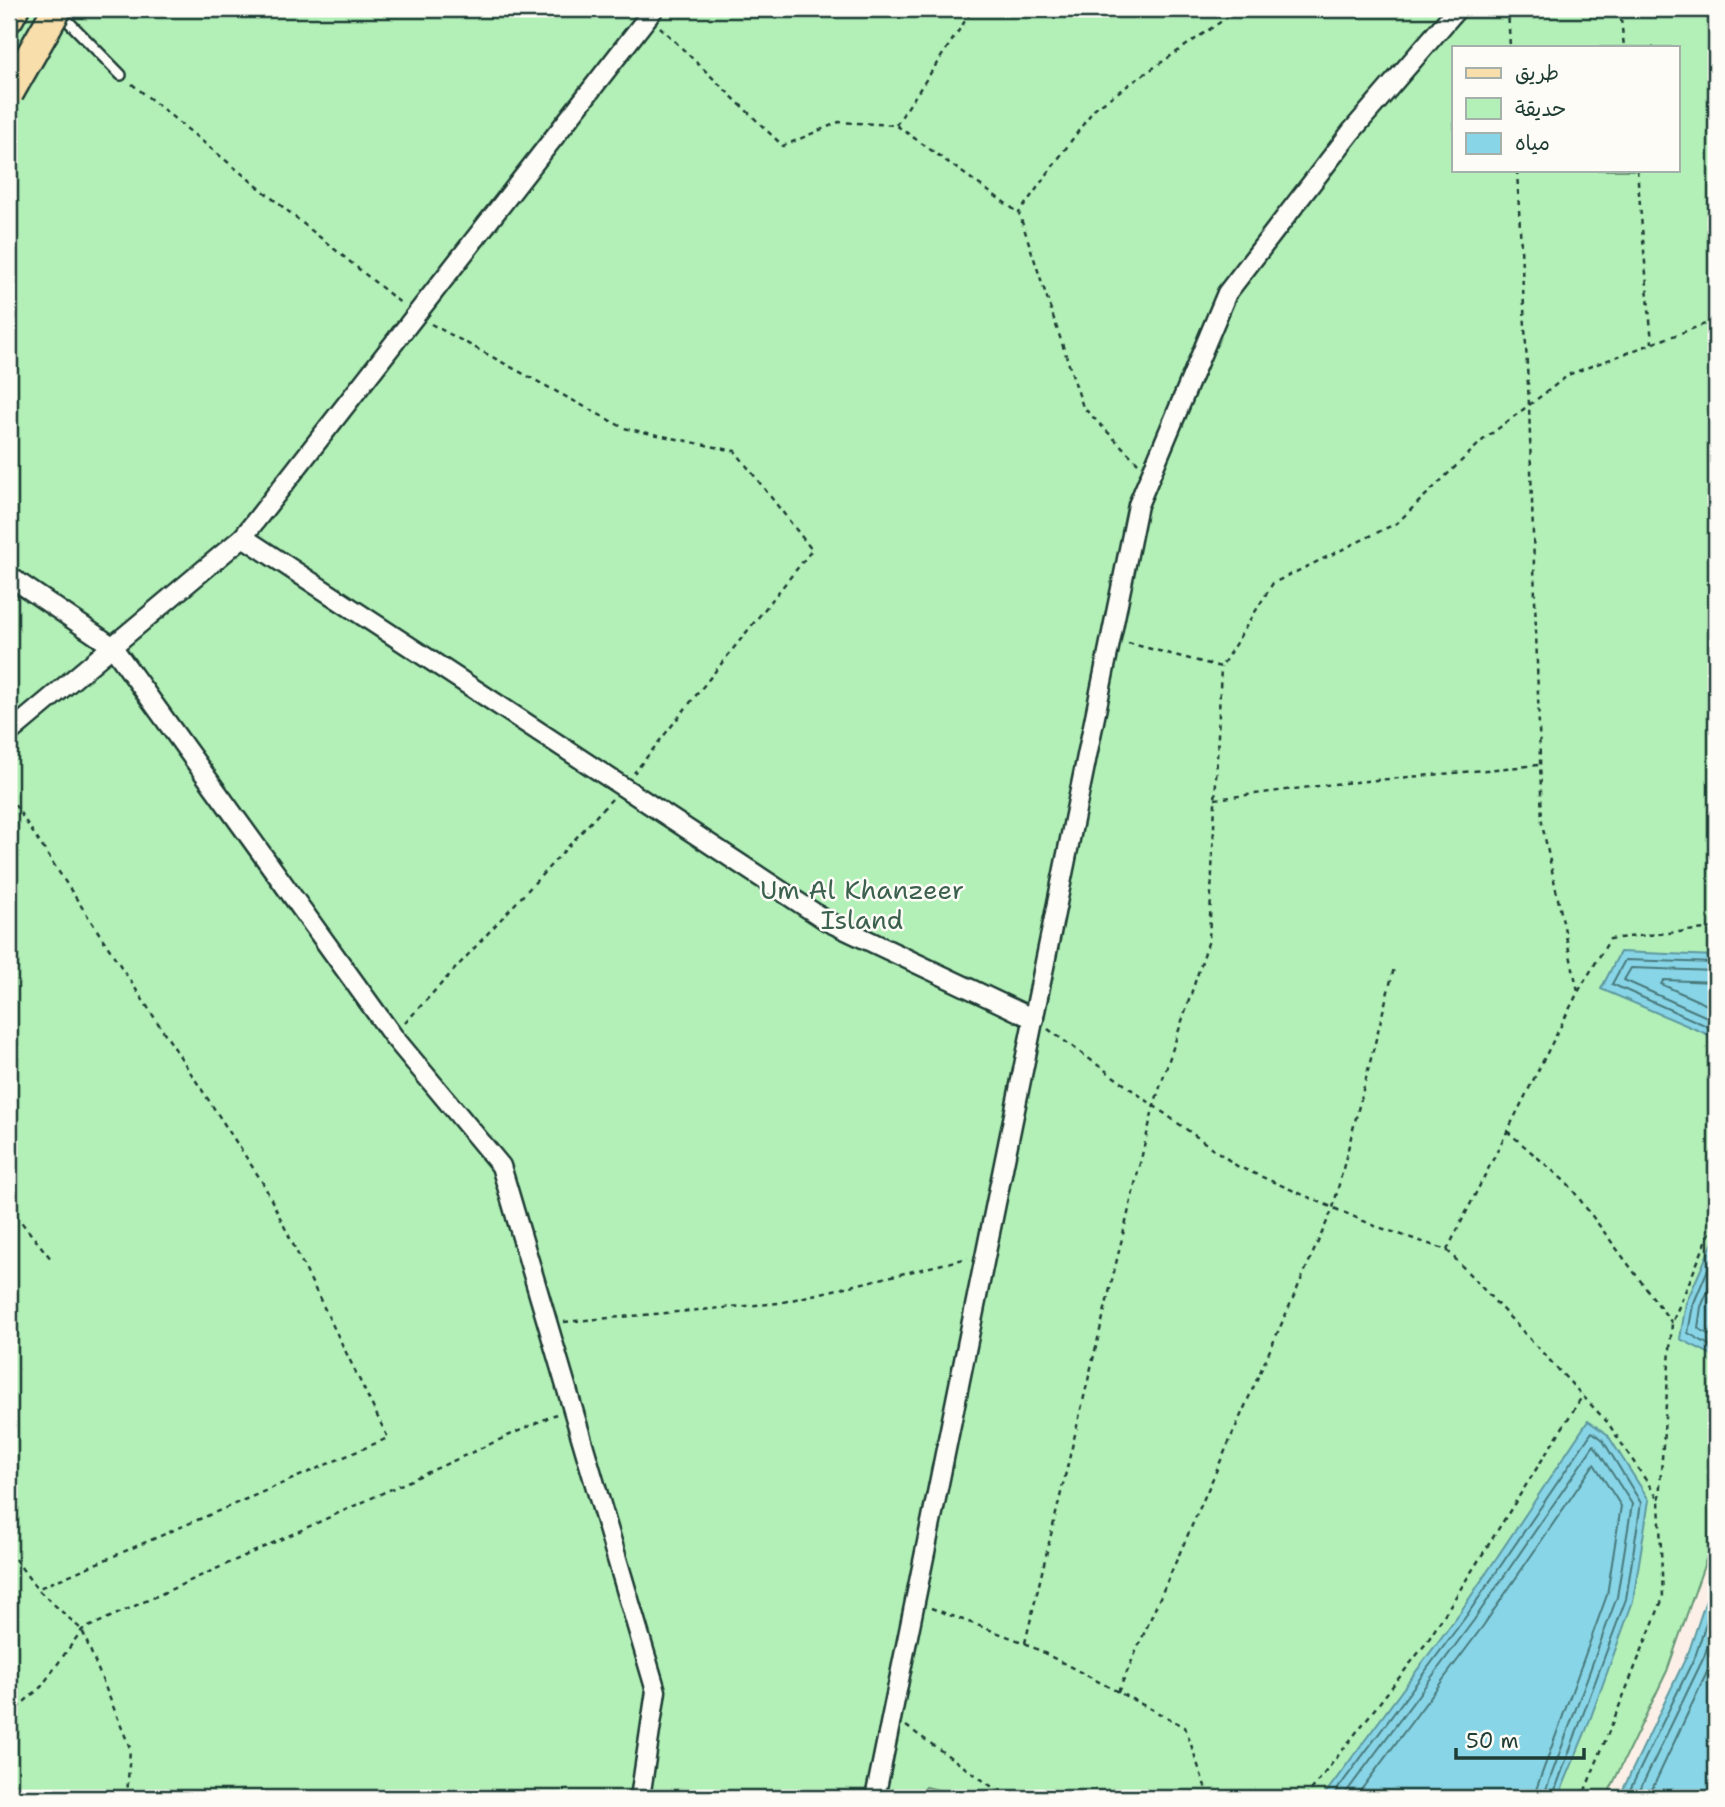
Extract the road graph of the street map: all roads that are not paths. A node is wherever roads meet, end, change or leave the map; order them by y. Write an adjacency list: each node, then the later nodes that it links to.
1 (14, 9): 5 (main road)
2 (56, 9): 6 (lane); 7 (main road, bridge)
3 (1457, 9): 12 (street)
4 (652, 12): 8 (street)
5 (9, 18)
6 (121, 75)
7 (9, 93)
8 (243, 537): 10 (street); 12 (street)
9 (9, 576): 10 (street)
10 (112, 646): 11 (street); 13 (street)
11 (9, 733)
12 (1034, 1019): 14 (street)
13 (640, 1798)
14 (875, 1798)

